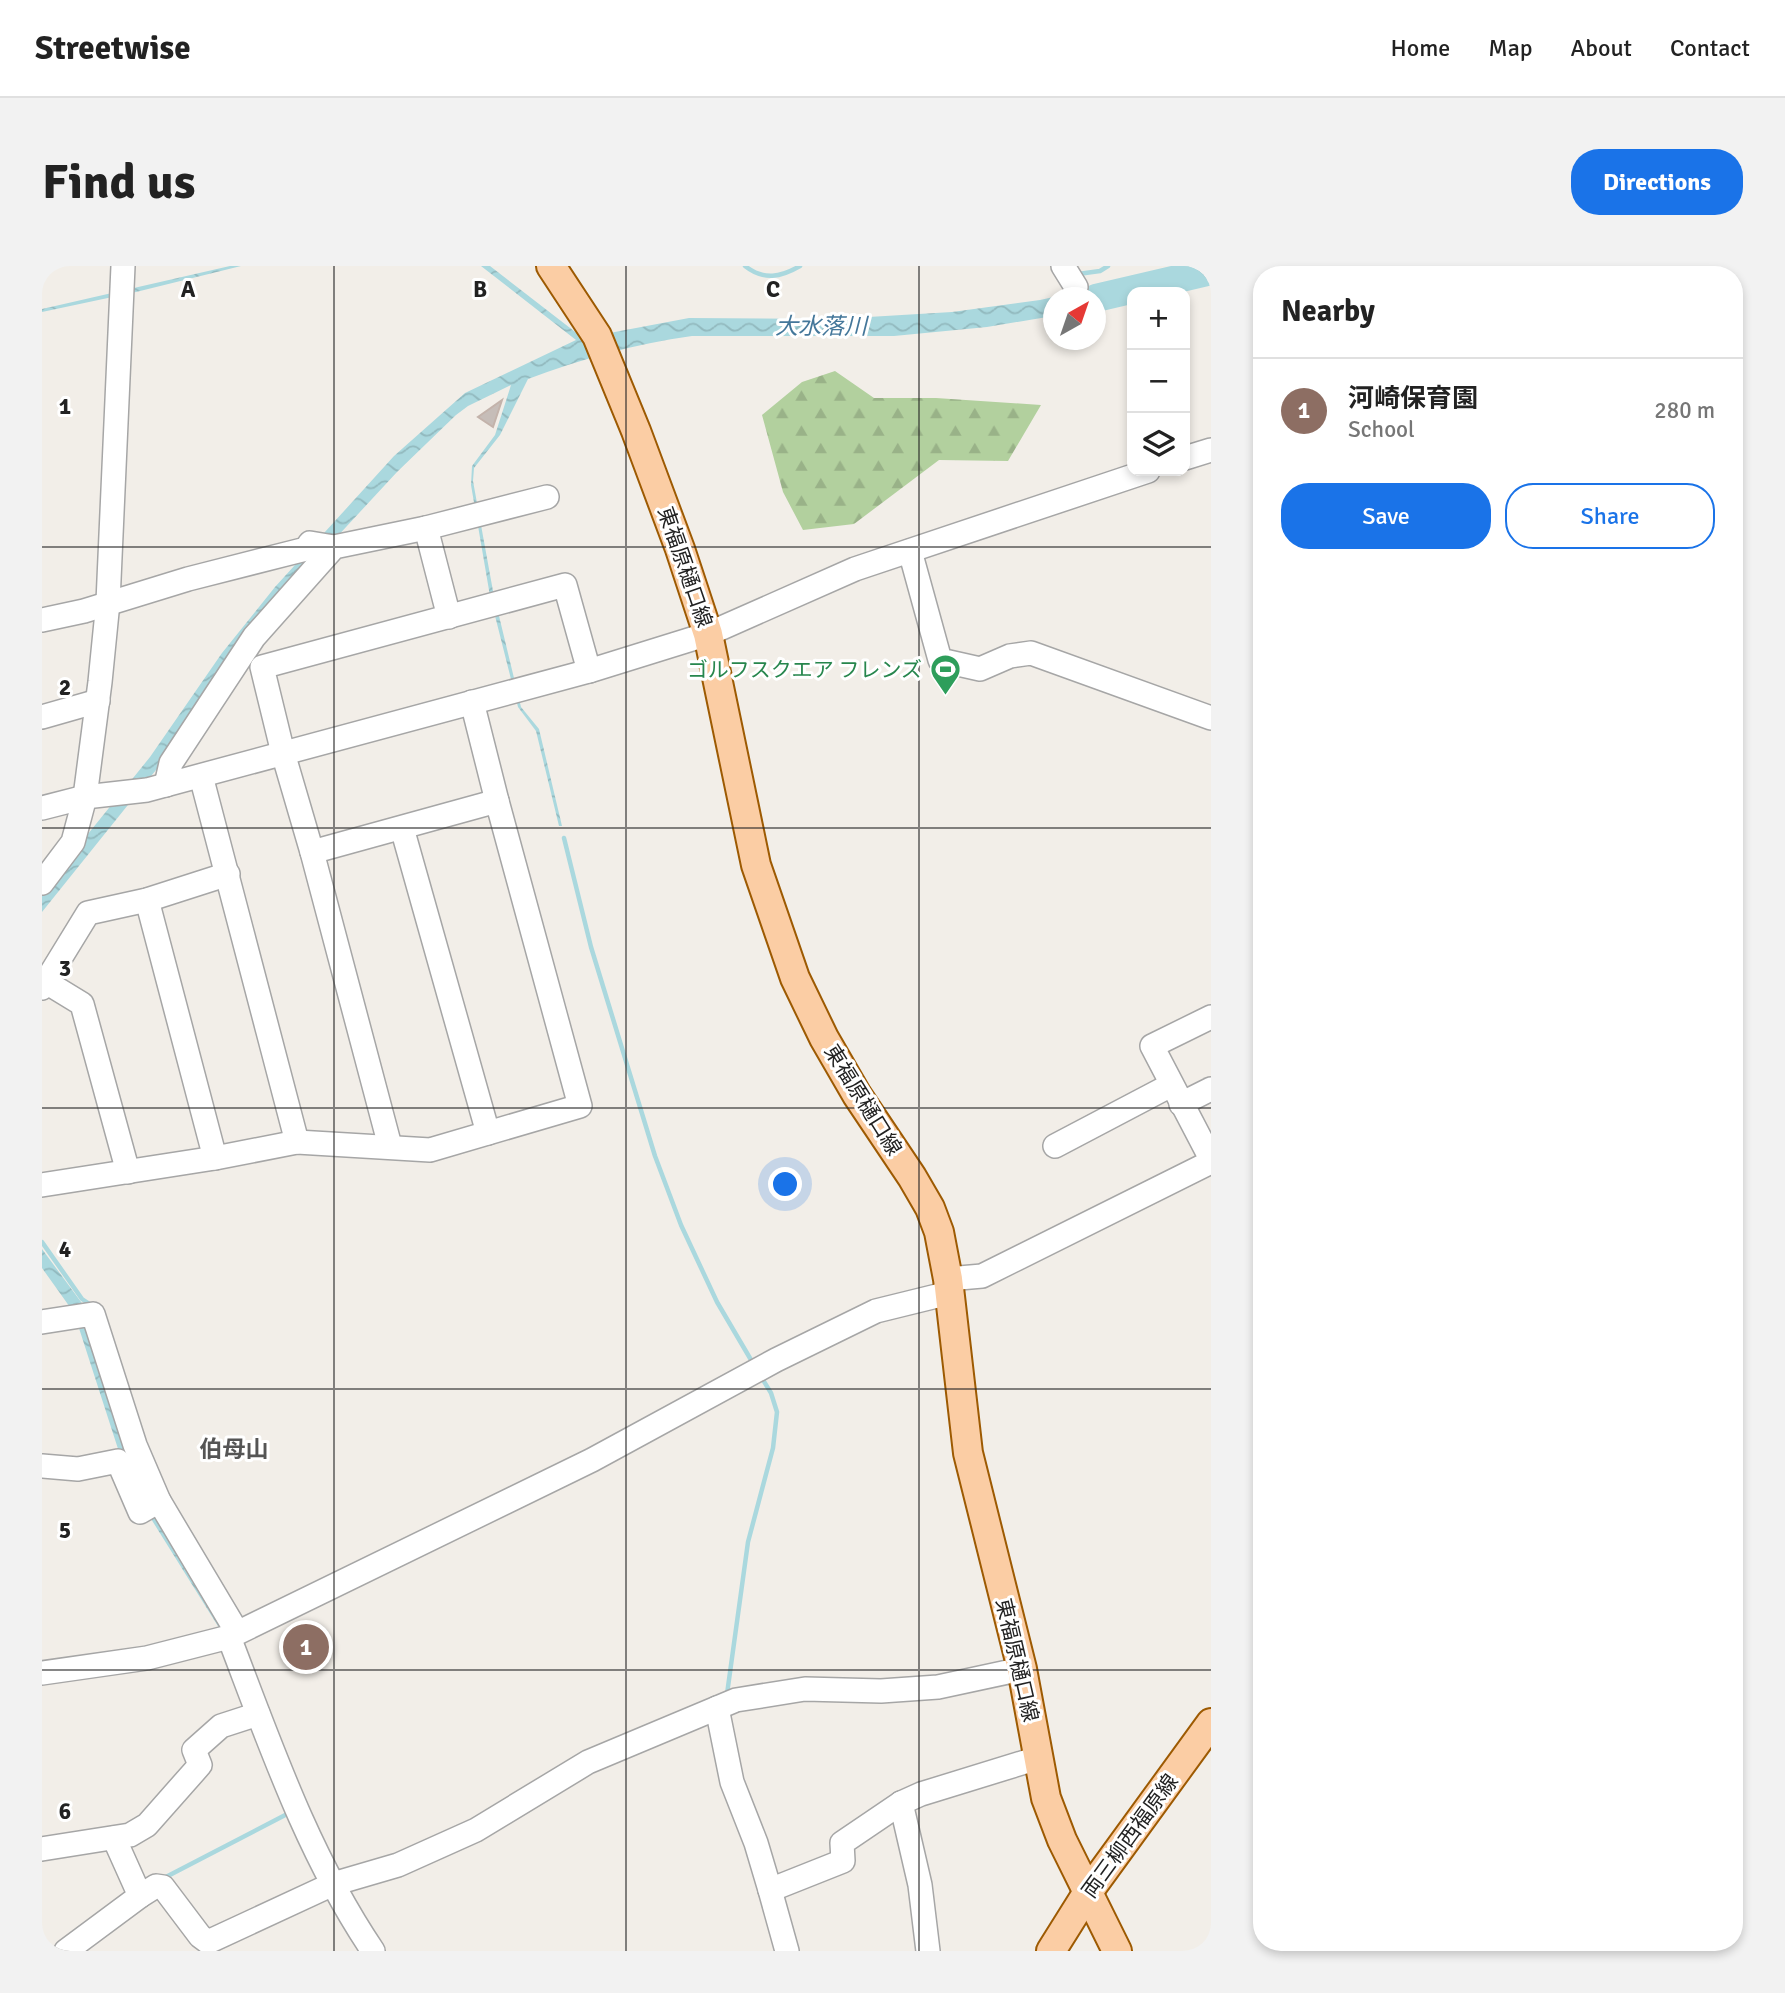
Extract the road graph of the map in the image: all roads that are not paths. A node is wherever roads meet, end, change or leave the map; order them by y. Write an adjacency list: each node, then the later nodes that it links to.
1 (124, 266): 12 (street)
2 (551, 266): 15 (main road, 東福原樋口線)
3 (1063, 266): 4 (street)
4 (1075, 287)
5 (1211, 450): 6 (street)
6 (1190, 456)
7 (1133, 476): 11 (street)
8 (547, 497): 9 (street)
9 (426, 528): 10 (street); 13 (street)
10 (325, 545): 12 (street); 23 (street)
11 (910, 551): 15 (street); 20 (street)
12 (108, 602): 14 (street); 17 (street)
13 (449, 617): 16 (street); 21 (street)
14 (42, 620)
15 (708, 634): 16 (street); 44 (main road, 東福原樋口線)
16 (589, 671): 18 (street)
17 (98, 701): 19 (street); 24 (street)
18 (472, 702): 21 (street); 25 (street)
19 (42, 717)
20 (1211, 718)
21 (283, 753): 22 (street); 28 (street)
22 (201, 776): 23 (street); 30 (street)
23 (166, 785): 24 (street)
24 (85, 797): 26 (street); 29 (street)
25 (497, 801): 27 (street); 36 (street)
26 (42, 808)
27 (402, 828): 28 (street); 36 (street)
28 (312, 852): 38 (street)
29 (46, 874)
30 (228, 874): 31 (street); 37 (street)
31 (147, 900): 32 (street); 40 (street)
32 (44, 985): 42 (street)
33 (1211, 1017): 35 (street)
34 (1211, 1089): 35 (street)
35 (1176, 1095): 39 (street); 41 (street)
36 (488, 1133): 38 (street)
37 (297, 1142): 38 (street); 40 (street)
38 (390, 1146)
39 (1055, 1146)
40 (215, 1158): 42 (street)
41 (1211, 1161): 44 (street)
42 (128, 1172): 43 (street)
43 (42, 1185)
44 (948, 1286): 48 (street); 49 (main road, 東福原樋口線)
45 (42, 1322): 47 (street)
46 (42, 1466): 47 (street)
47 (153, 1505): 48 (street)
48 (233, 1634): 50 (street); 52 (street)
49 (1022, 1669): 51 (street); 55 (main road, 東福原樋口線)
50 (42, 1673)
51 (718, 1708): 59 (street); 60 (street)
52 (258, 1714): 57 (street); 59 (street)
53 (1211, 1723): 62 (main road, 両三柳西福原線)
54 (1211, 1753): 62 (main road, 両三柳西福原線)
55 (1038, 1758): 56 (street); 62 (main road, 東福原樋口線)
56 (901, 1803): 60 (street); 66 (street)
57 (114, 1838): 58 (street); 61 (street)
58 (42, 1849)
59 (333, 1884): 61 (street); 64 (street)
60 (770, 1890): 65 (street)
61 (140, 1896): 63 (street)
62 (1093, 1901): 67 (main road, 両三柳西福原線); 68 (main road, 両三柳西福原線); 69 (main road, 東福原樋口線)
63 (66, 1951)
64 (373, 1951)
65 (788, 1951)
66 (928, 1951)
67 (1051, 1951)
68 (1069, 1951)
69 (1117, 1951)

